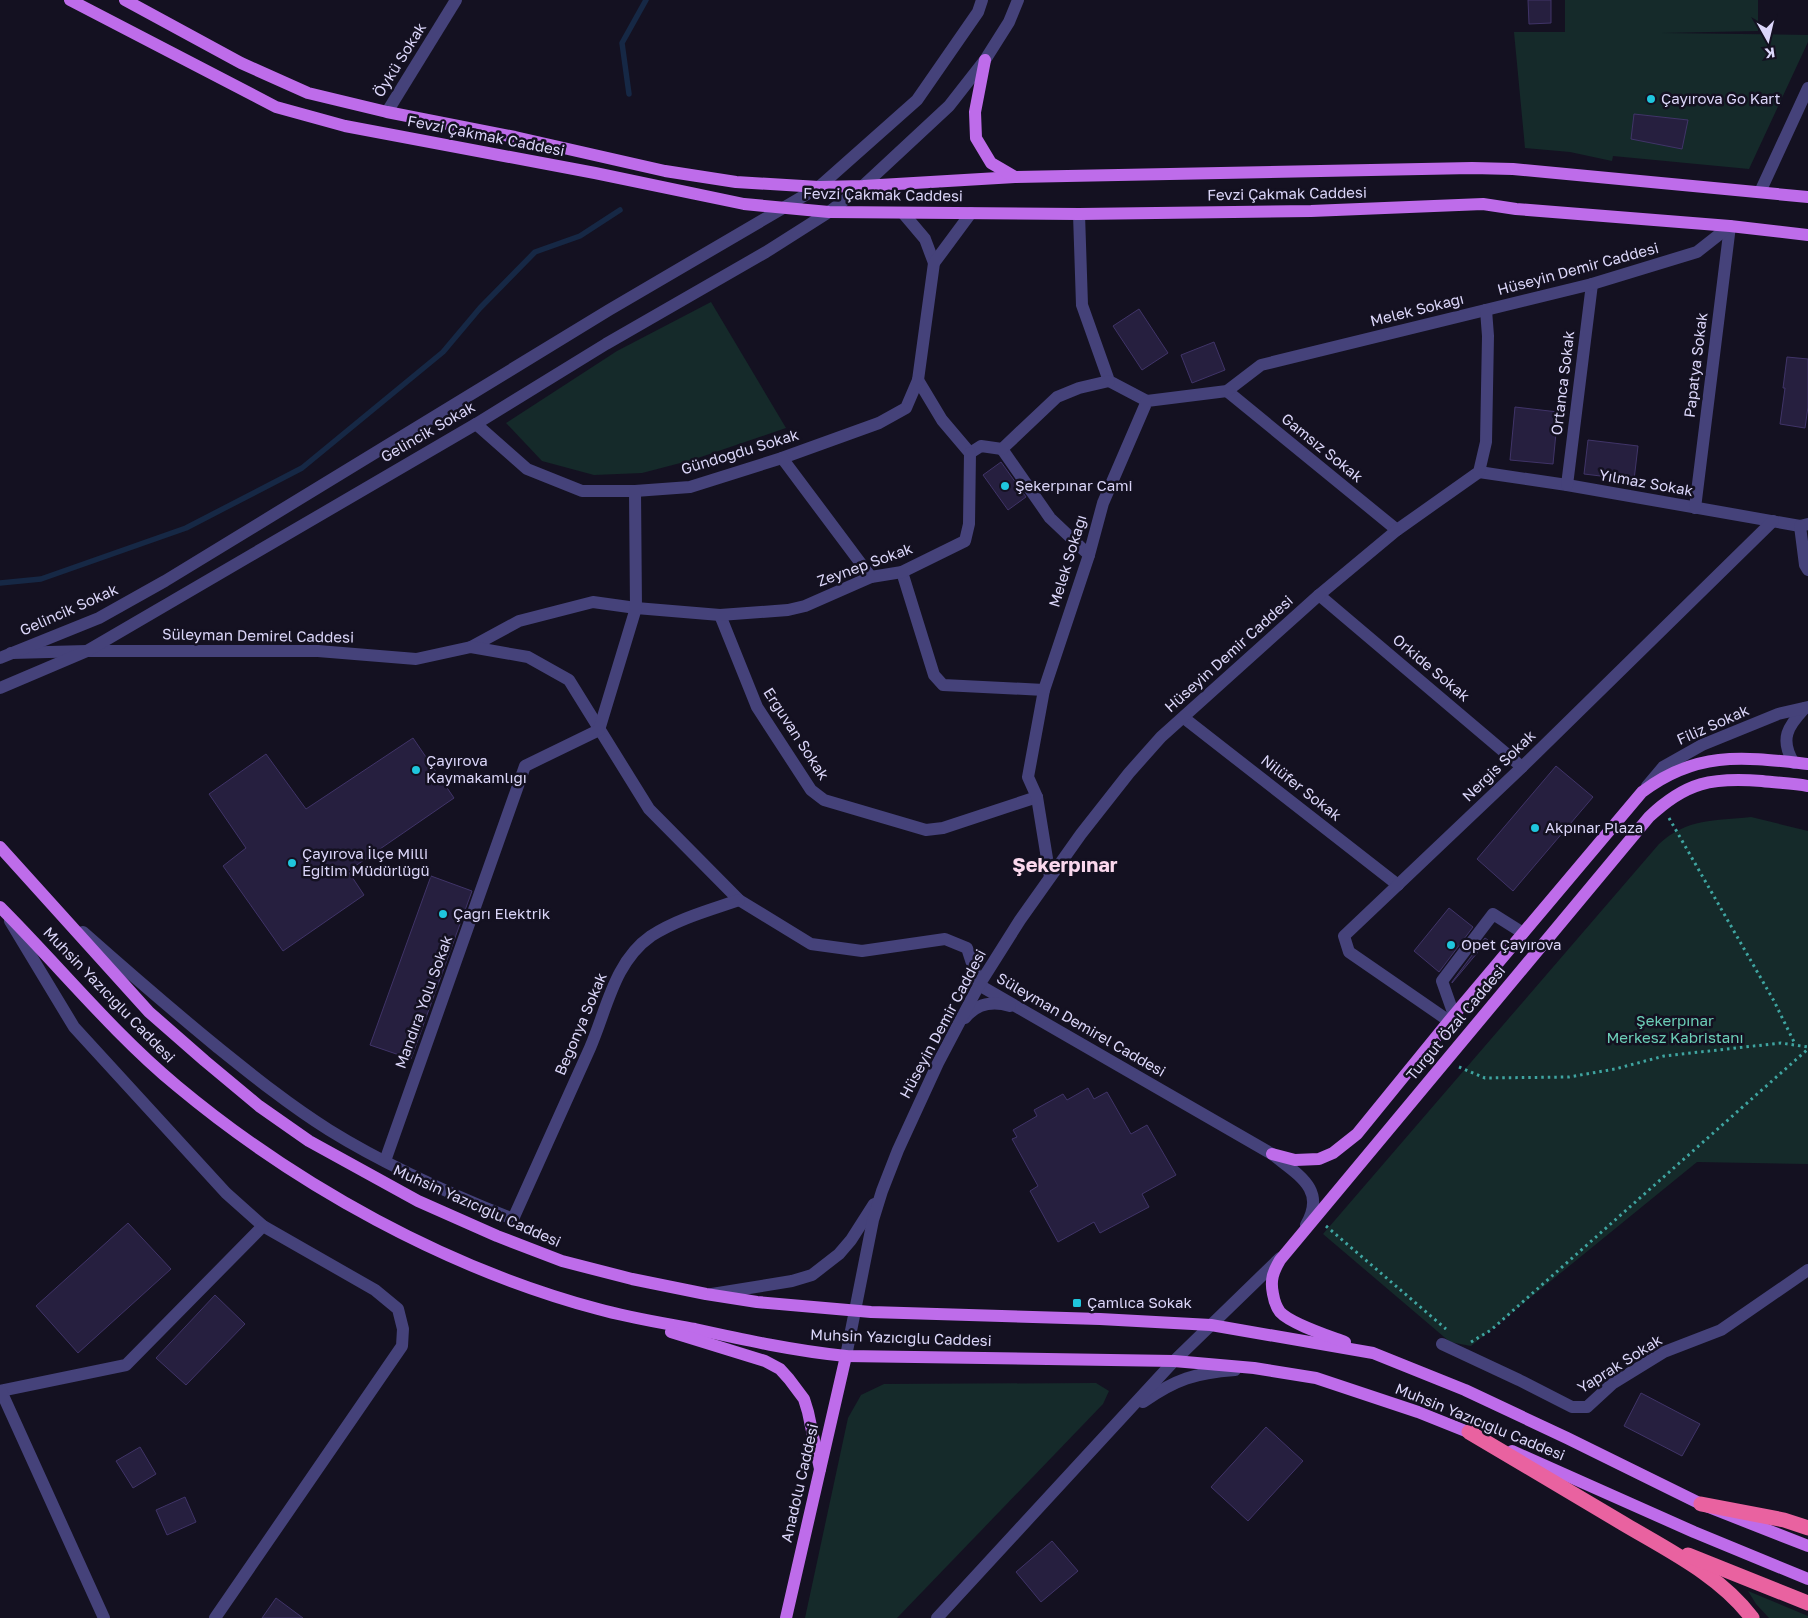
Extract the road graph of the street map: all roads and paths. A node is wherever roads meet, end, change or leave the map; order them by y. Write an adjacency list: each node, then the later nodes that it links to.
1 (70, 0): 14 (main road, Fevzi Çakmak Caddesi)
2 (125, 0): 8 (main road, Fevzi Çakmak Caddesi)
3 (456, 0): 8 (street, Öykü Sokak)
4 (982, 0): 11 (street, Gelincik Sokak)
5 (1018, 0): 6 (street, Gelincik Sokak)
6 (985, 60): 9 (main road); 10 (street, Gelincik Sokak)
7 (1808, 88): 12 (street)
8 (387, 112): 11 (main road, Fevzi Çakmak Caddesi)
9 (1016, 177): 10 (main road, Fevzi Çakmak Caddesi); 12 (main road, Fevzi Çakmak Caddesi)
10 (863, 186): 11 (main road, Fevzi Çakmak Caddesi); 15 (street, Gelincik Sokak)
11 (819, 187): 14 (street, Gelincik Sokak)
12 (1760, 192): 13 (main road)
13 (1808, 197)
14 (783, 208): 15 (main road, Fevzi Çakmak Caddesi); 48 (street, Gelincik Sokak)
15 (829, 212): 16 (main road, Fevzi Çakmak Caddesi); 28 (street, Gelincik Sokak)
16 (903, 213): 17 (main road, Fevzi Çakmak Caddesi); 21 (street)
17 (971, 213): 18 (main road, Fevzi Çakmak Caddesi); 21 (street)
18 (1079, 214): 19 (main road, Fevzi Çakmak Caddesi); 25 (street)
19 (1730, 226): 20 (main road); 22 (street, Hüseyin Demir Caddesi); 35 (street, Papatya Sokak)
20 (1808, 235)
21 (934, 263): 24 (street, Gündoğdu Sokak)
22 (1592, 284): 23 (street, Hüseyin Demir Caddesi); 33 (street, Ortanca Sokak)
23 (1486, 310): 26 (street, Melek Sokağı); 32 (street, Hüseyin Demir Caddesi)
24 (918, 380): 30 (street); 31 (street, Gündoğdu Sokak)
25 (1109, 381): 27 (street); 29 (street)
26 (1227, 391): 27 (street); 38 (street, Gamsız Sokak)
27 (1147, 401): 39 (street, Melek Sokağı)
28 (476, 424): 34 (street, Gündoğdu Sokak); 47 (street, Gelincik Sokak)
29 (1002, 449): 30 (street); 39 (street)
30 (970, 453): 41 (street, Zeynep Sokak)
31 (782, 458): 34 (street, Gündoğdu Sokak); 42 (street)
32 (1478, 472): 33 (street, Yılmaz Sokak); 38 (street, Hüseyin Demir Caddesi)
33 (1567, 485): 35 (street, Yılmaz Sokak)
34 (635, 491): 44 (street)
35 (1695, 508): 36 (street, Yılmaz Sokak)
36 (1773, 521): 37 (street, Yılmaz Sokak); 56 (street, Nergis Sokak)
37 (1804, 525): 40 (street)
38 (1397, 530): 43 (street, Hüseyin Demir Caddesi)
39 (1089, 555): 50 (street, Melek Sokağı)
40 (1808, 570)
41 (902, 572): 42 (street, Zeynep Sokak); 50 (street)
42 (871, 577): 45 (street, Zeynep Sokak)
43 (1318, 595): 52 (street, Hüseyin Demir Caddesi); 56 (street, Orkide Sokak)
44 (636, 608): 45 (street, Zeynep Sokak); 46 (street, Zeynep Sokak); 53 (street)
45 (720, 615): 59 (street, Erguvan Sokak)
46 (471, 647): 47 (street, Süleyman Demirel Caddesi); 53 (street, Süleyman Demirel Caddesi)
47 (86, 651): 48 (street, Süleyman Demirel Caddesi); 49 (street, Gelincik Sokak)
48 (6, 656)
49 (0, 688)
50 (1044, 690): 59 (street, Melek Sokağı)
51 (1807, 707): 54 (street); 58 (street, Filiz Sokak)
52 (1184, 718): 62 (street, Hüseyin Demir Caddesi); 63 (street, Nilüfer Sokak)
53 (599, 730): 64 (street, Süleyman Demirel Caddesi); 76 (street, Mandıra Yolu Sokak)
54 (1794, 763): 55 (main road, Turgut Özal Caddesi); 58 (main road, Turgut Özal Caddesi)
55 (1808, 764)
56 (1522, 767): 63 (street, Nergis Sokak)
57 (1808, 786): 60 (main road, Turgut Özal Caddesi)
58 (1642, 792): 67 (main road, Turgut Özal Caddesi)
59 (1037, 798): 62 (street, Melek Sokağı)
60 (1662, 805): 72 (path); 74 (main road, Turgut Özal Caddesi)
61 (0, 847): 66 (main road, Muhsin Yazıcığlu Caddesi)
62 (1050, 877): 68 (street, Hüseyin Demir Caddesi)
63 (1398, 885): 70 (street, Nergis Sokak)
64 (739, 900): 68 (street, Süleyman Demirel Caddesi); 79 (street, Begonya Sokak)
65 (2, 909): 80 (street); 84 (main road, Muhsin Yazıcığlu Caddesi)
66 (56, 909): 76 (street, Muhsin Yazıcığlu Caddesi); 83 (main road, Muhsin Yazıcığlu Caddesi)
67 (1523, 933): 70 (main road, Turgut Özal Caddesi); 70 (street)
68 (979, 985): 69 (street, Süleyman Demirel Caddesi); 71 (street, Hüseyin Demir Caddesi)
69 (1022, 1010): 71 (street); 75 (street, Süleyman Demirel Caddesi)
70 (1451, 1018): 75 (main road, Turgut Özal Caddesi)
71 (955, 1031): 77 (street, Hüseyin Demir Caddesi)
72 (1795, 1045): 73 (path); 74 (path)
73 (1808, 1048): 88 (path)
74 (1445, 1062): 78 (main road, Turgut Özal Caddesi)
75 (1272, 1154): 81 (street, Süleyman Demirel Caddesi)
76 (385, 1161): 79 (street, Muhsin Yazıcığlu Caddesi)
77 (882, 1191): 83 (street); 85 (street, Hüseyin Demir Caddesi)
78 (1316, 1218): 81 (main road, Turgut Özal Caddesi); 87 (path)
79 (513, 1219)
80 (263, 1226): 94 (street); 105 (street)
81 (1295, 1242): 86 (street, Süleyman Demirel Caddesi); 90 (main road, Turgut Özal Caddesi)
82 (1808, 1270): 89 (street, Yaprak Sokak)
83 (706, 1294): 85 (main road, Muhsin Yazıcığlu Caddesi)
84 (600, 1310): 91 (main road, Muhsin Yazıcığlu Caddesi); 97 (main road)
85 (855, 1311): 86 (main road, Muhsin Yazıcığlu Caddesi); 91 (street, Hüseyin Demir Caddesi)
86 (1210, 1325): 90 (main road, Muhsin Yazıcığlu Caddesi); 92 (street, Süleyman Demirel Caddesi)
87 (1451, 1333)
88 (1464, 1341)
89 (1442, 1344)
90 (1373, 1353): 98 (main road, Muhsin Yazıcığlu Caddesi)
91 (846, 1356): 92 (main road, Muhsin Yazıcığlu Caddesi); 97 (main road, Anadolu Caddesi)
92 (1174, 1361): 93 (main road, Muhsin Yazıcığlu Caddesi); 95 (street, Süleyman Demirel Caddesi)
93 (1254, 1368): 95 (street); 96 (main road, Muhsin Yazıcığlu Caddesi)
94 (1, 1391): 104 (street)
95 (1126, 1413): 107 (street)
96 (1469, 1432): 100 (highway); 102 (main road, Muhsin Yazıcığlu Caddesi)
97 (820, 1469): 106 (main road, Anadolu Caddesi)
98 (1701, 1504): 99 (highway); 101 (main road, Muhsin Yazıcığlu Caddesi)
99 (1808, 1528)
100 (1652, 1541): 103 (highway); 108 (highway)
101 (1808, 1546)
102 (1808, 1579)
103 (1808, 1604)
104 (104, 1618)
105 (215, 1618)
106 (786, 1618)
107 (937, 1618)
108 (1752, 1618)

